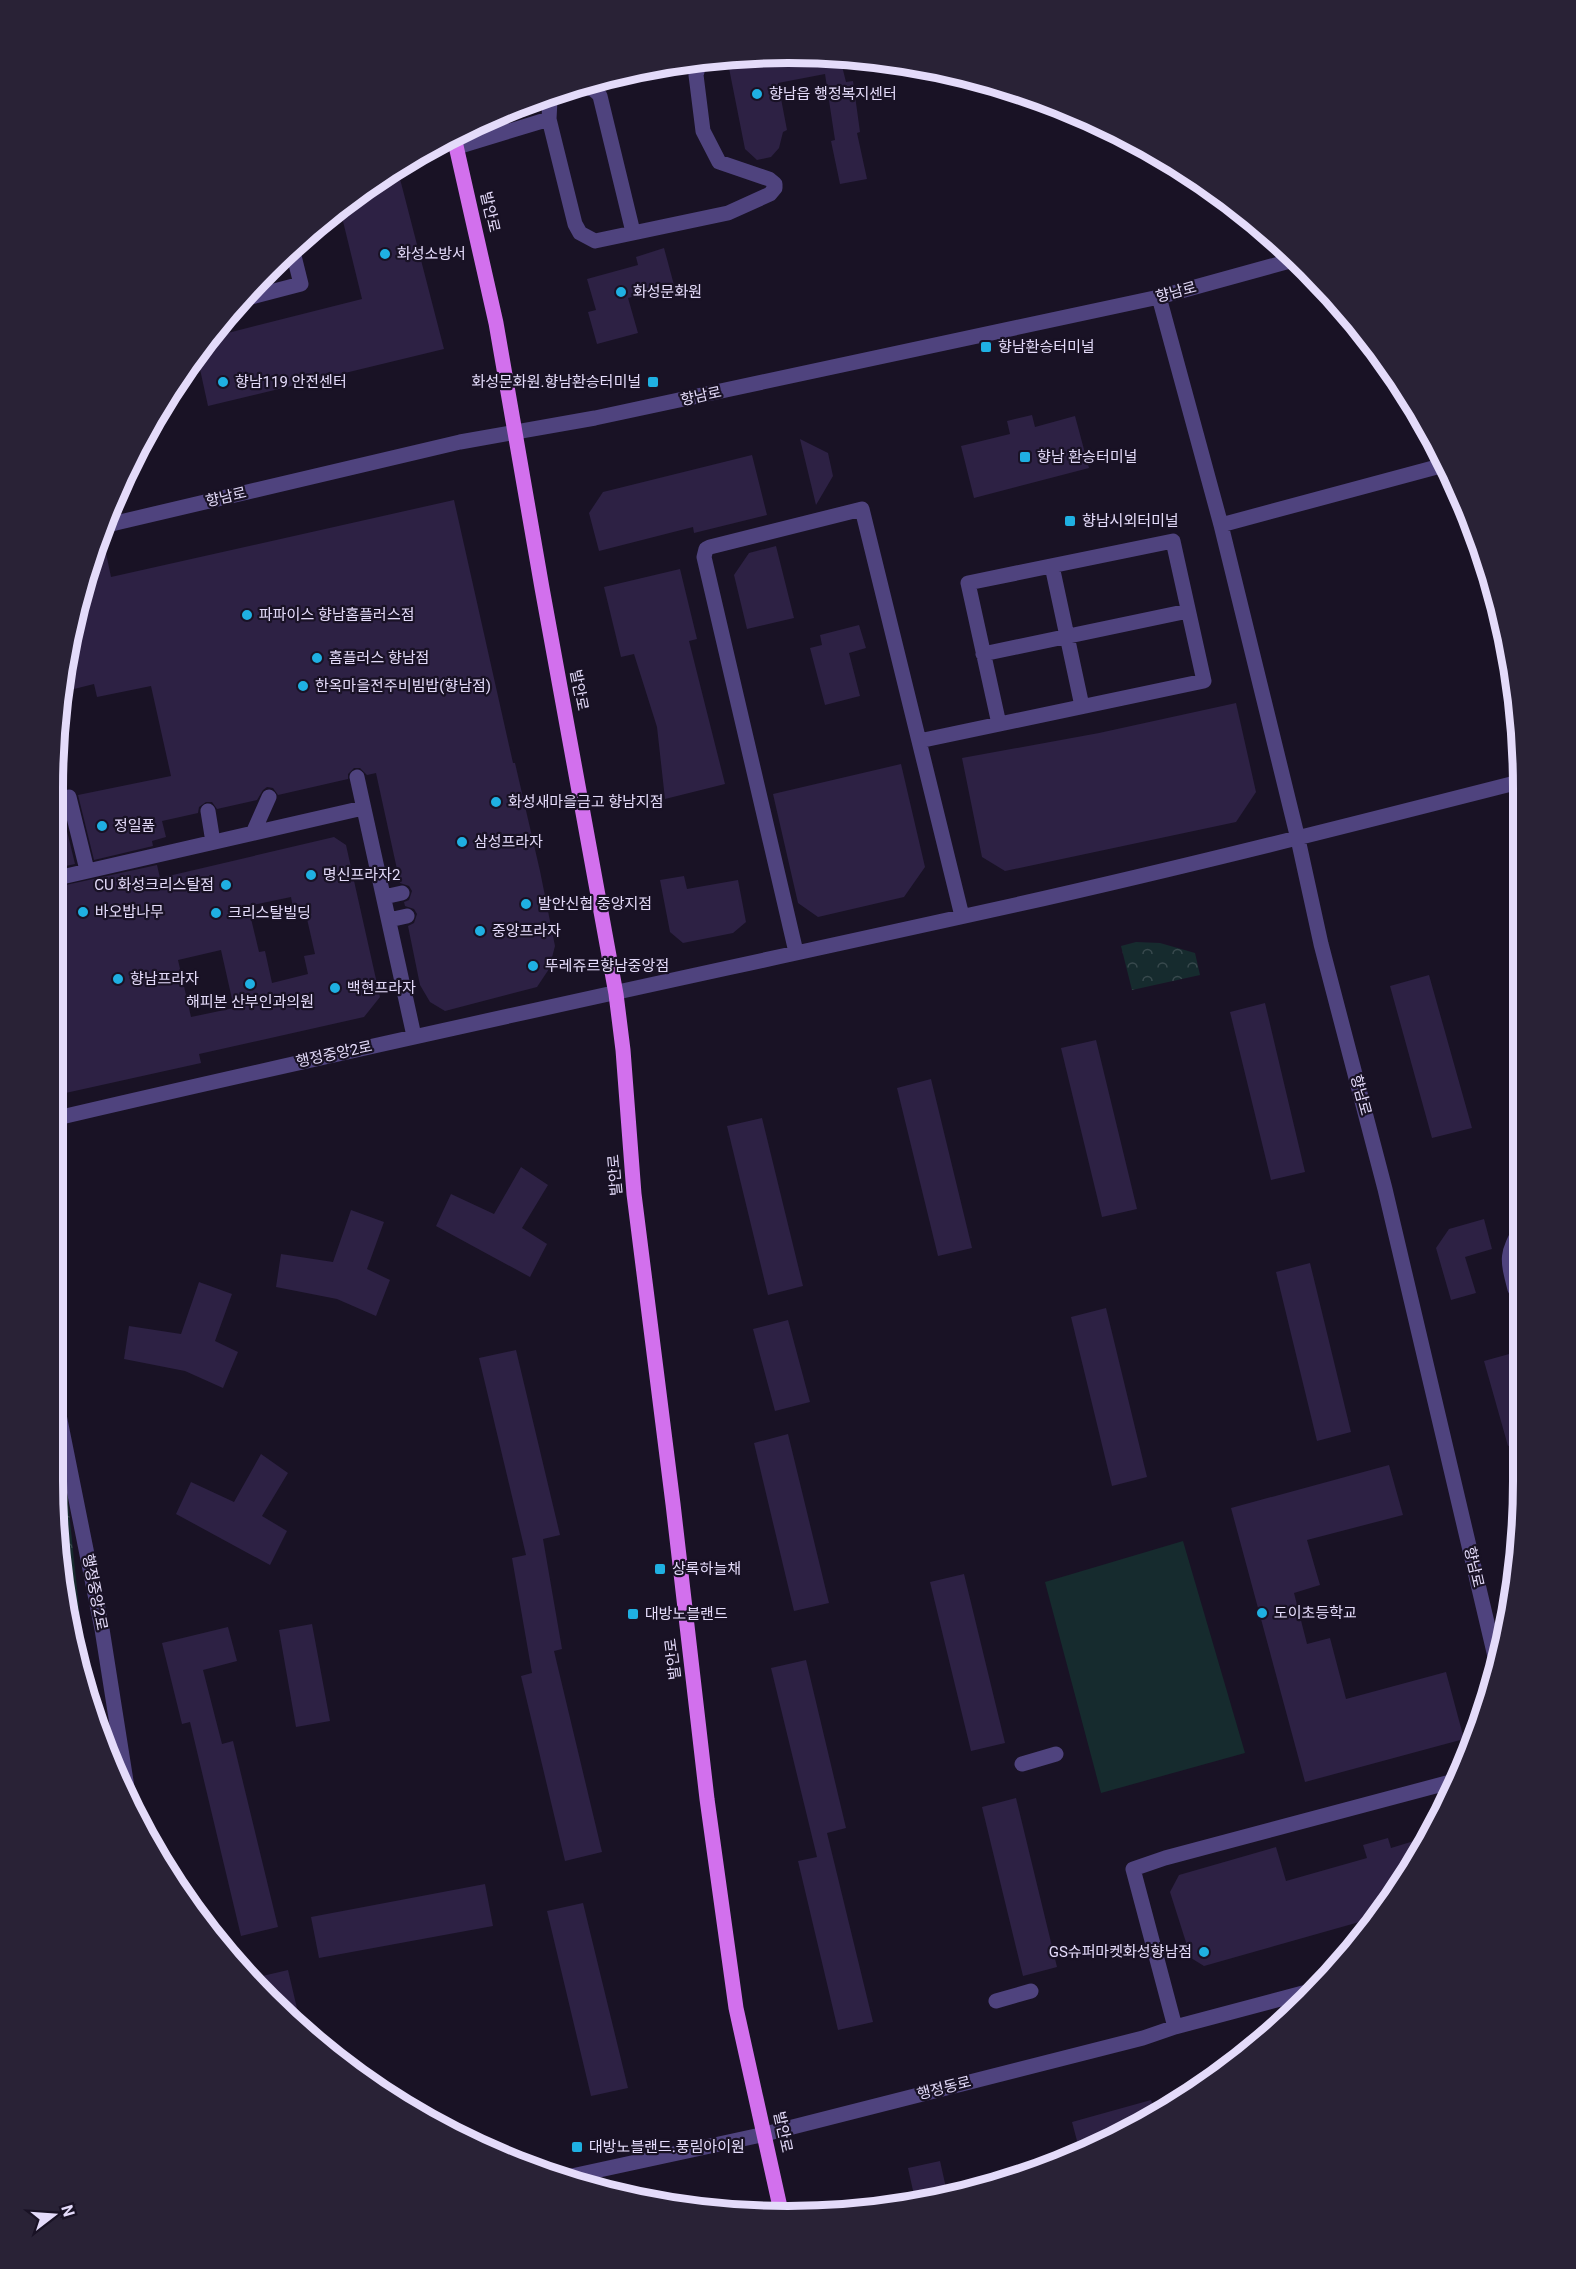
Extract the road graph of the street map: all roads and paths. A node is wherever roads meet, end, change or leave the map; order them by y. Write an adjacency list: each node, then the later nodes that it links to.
1 (698, 69): 7 (street)
2 (596, 89): 7 (street)
3 (550, 103): 4 (street)
4 (549, 119): 5 (street); 7 (street)
5 (463, 140)
6 (455, 144): 12 (main road, 발안로)
7 (633, 232)
8 (294, 257): 10 (street)
9 (1287, 262): 11 (street, 향남로)
10 (256, 296)
11 (1159, 297): 12 (street, 향남로); 15 (street, 향남로)
12 (514, 431): 14 (street, 향남로); 40 (main road, 발안로)
13 (1438, 467): 15 (street)
14 (113, 524)
15 (1221, 525): 30 (street, 향남로)
16 (1052, 566): 17 (street); 18 (street); 19 (street)
17 (1188, 611): 18 (street); 20 (street)
18 (1067, 636): 19 (street); 20 (street)
19 (983, 654): 21 (street)
20 (1082, 706): 21 (street)
21 (999, 724): 22 (street)
22 (919, 741): 37 (street); 39 (street)
23 (357, 777): 27 (street)
24 (1513, 784): 30 (street, 행정중앙2로)
25 (69, 797): 32 (street)
26 (269, 797): 29 (street)
27 (363, 808): 29 (street); 35 (street)
28 (207, 811): 31 (street)
29 (253, 833): 31 (street)
30 (1298, 839): 37 (street, 행정중앙2로); 46 (street, 향남로)
31 (213, 842): 32 (street)
32 (76, 868): 33 (street)
33 (63, 874)
34 (402, 893): 35 (street)
35 (384, 897): 38 (street)
36 (406, 916): 38 (street)
37 (962, 916): 39 (street, 행정중앙2로)
38 (389, 920): 41 (street)
39 (796, 952): 40 (street, 행정중앙2로)
40 (616, 994): 41 (street, 행정중앙2로); 55 (main road, 발안로)
41 (414, 1036): 42 (street, 행정중앙2로)
42 (63, 1116)
43 (1513, 1245): 44 (street)
44 (1513, 1281)
45 (63, 1439): 49 (street, 행정중앙2로)
46 (1493, 1648)
47 (1056, 1754): 48 (street)
48 (1022, 1764)
49 (125, 1773)
50 (1447, 1783): 54 (street)
51 (1031, 1991): 53 (street)
52 (1302, 1993): 54 (street, 행정동로)
53 (996, 2001)
54 (1174, 2027): 55 (street, 행정동로)
55 (765, 2134): 56 (street, 행정동로); 57 (main road, 발안로)
56 (578, 2175)
57 (780, 2206)

